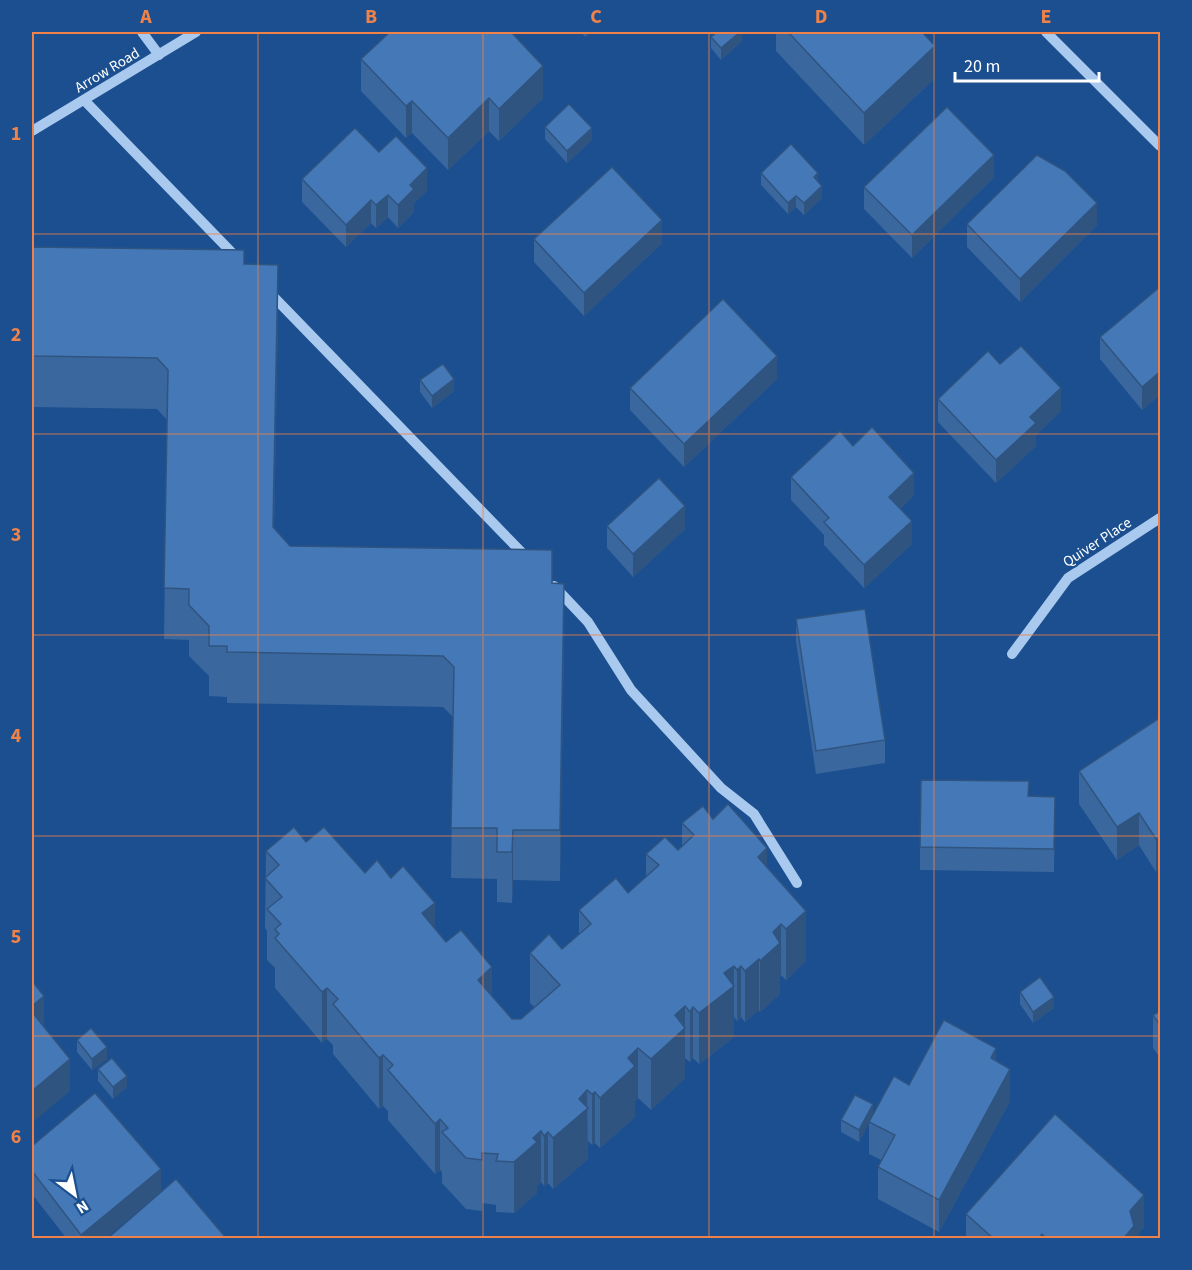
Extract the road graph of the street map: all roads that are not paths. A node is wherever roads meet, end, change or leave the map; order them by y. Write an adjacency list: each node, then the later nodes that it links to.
1 (142, 32): 4 (street)
2 (196, 32): 4 (street, Arrow Road)
3 (1046, 32): 7 (street)
4 (159, 55): 5 (street, Arrow Road)
5 (85, 101): 6 (street, Arrow Road); 8 (street)
6 (32, 131)
7 (1161, 146)
8 (250, 272)
9 (258, 280): 11 (street)
10 (1161, 518): 13 (street, Quiver Place)
11 (539, 570)
12 (547, 579): 14 (street)
13 (1012, 654)
14 (797, 883)

